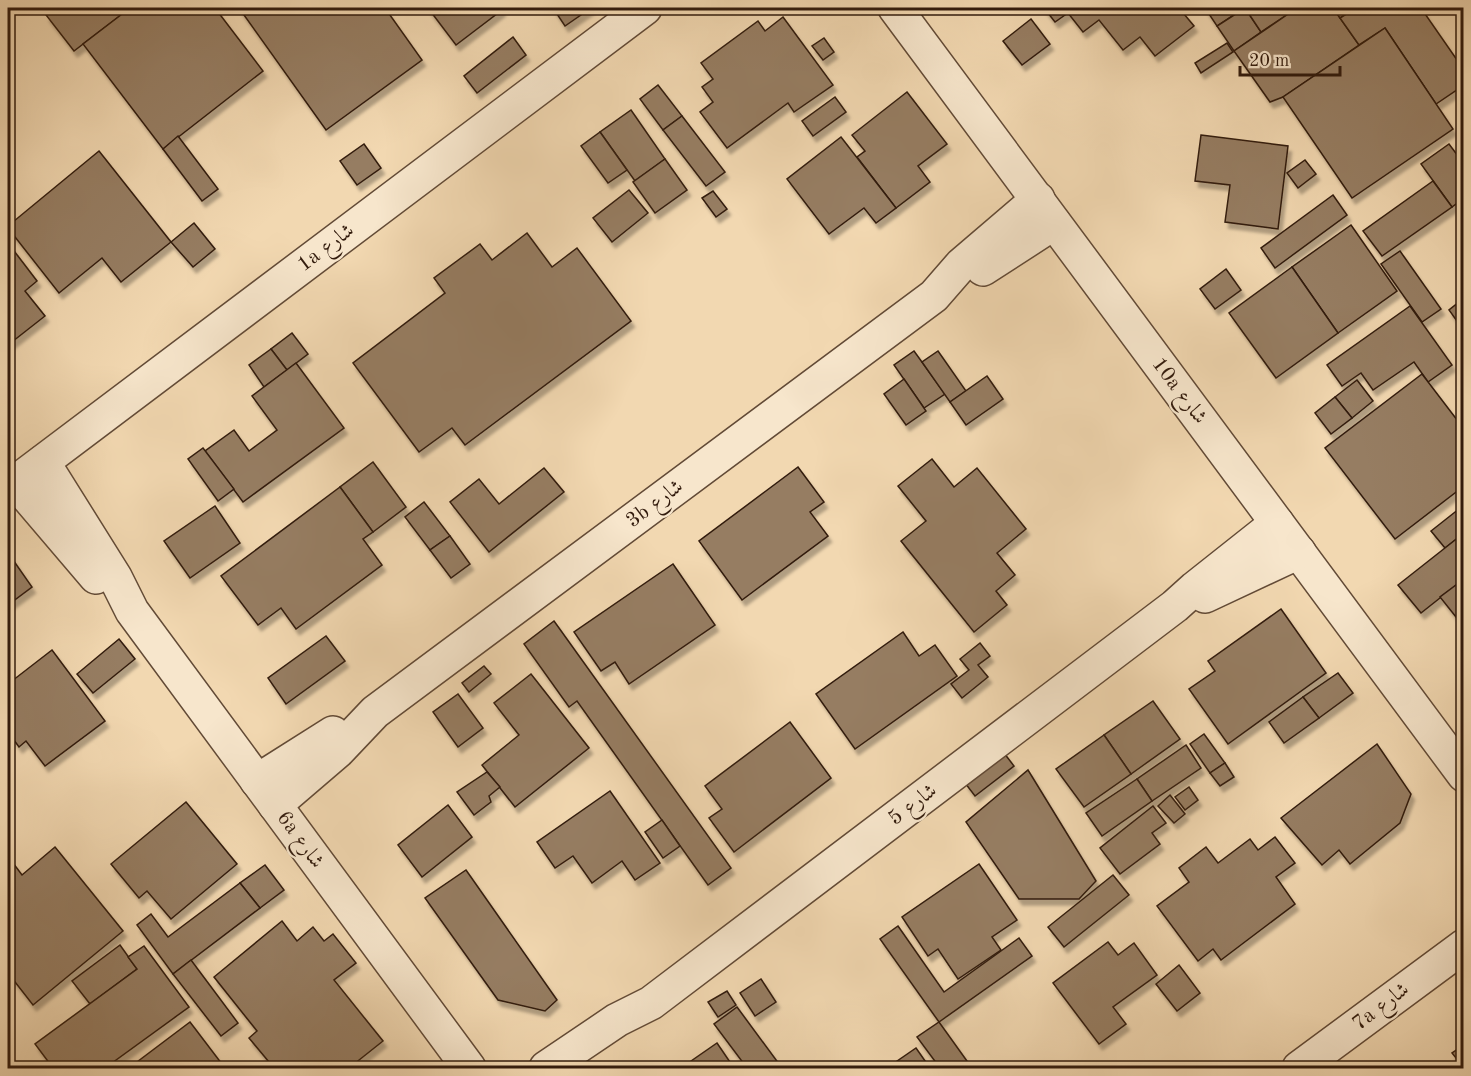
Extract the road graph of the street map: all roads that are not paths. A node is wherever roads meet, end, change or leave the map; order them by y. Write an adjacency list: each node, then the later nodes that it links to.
1 (645, 8): 4 (street, 1a شارع)
2 (895, 8): 3 (street, 10a شارع)
3 (1046, 211): 6 (street, 10a شارع); 11 (street, 3b شارع)
4 (43, 462): 5 (street, 1a شارع); 9 (street, 6a شارع)
5 (11, 485): 9 (street, 6a شارع)
6 (1277, 523): 7 (street, 10a شارع); 8 (street, شارع 5)
7 (1299, 552): 8 (street, شارع 5); 10 (street, 10a شارع)
8 (1175, 606): 13 (street, شارع 5)
9 (132, 611): 11 (street, 6a شارع)
10 (1464, 775)
11 (266, 793): 14 (street, 6a شارع)
12 (1464, 946): 17 (street, 7a شارع)
13 (651, 1003): 15 (street, شارع 5); 16 (street, شارع 5)
14 (469, 1068)
15 (546, 1068)
16 (584, 1068)
17 (1299, 1068)

